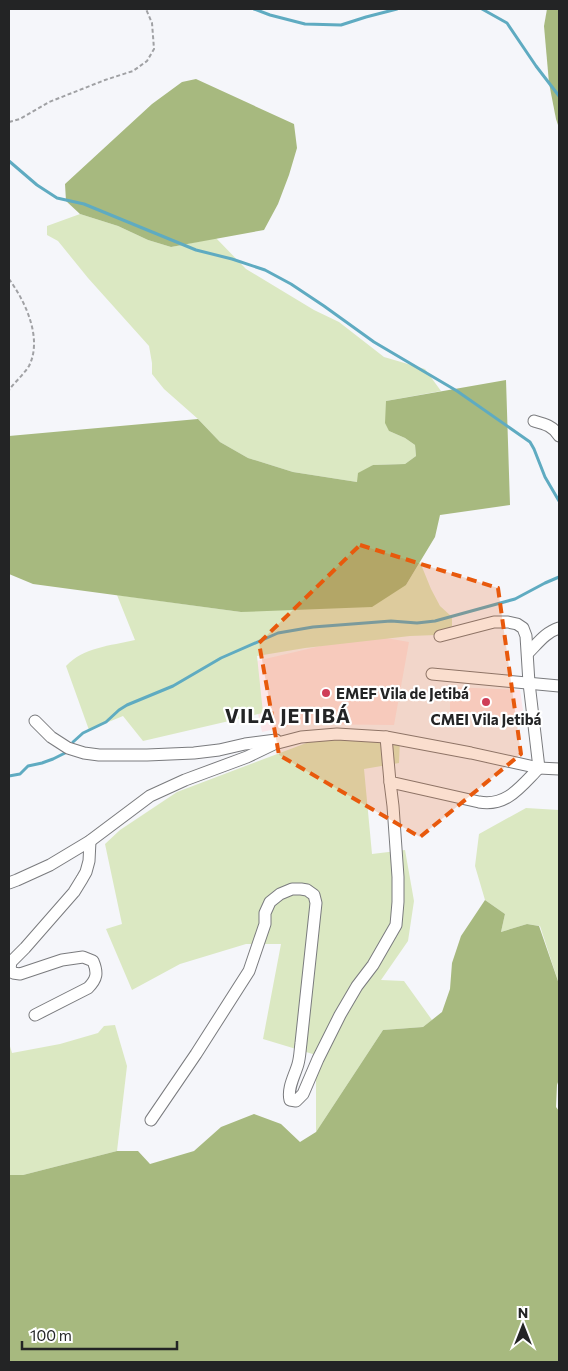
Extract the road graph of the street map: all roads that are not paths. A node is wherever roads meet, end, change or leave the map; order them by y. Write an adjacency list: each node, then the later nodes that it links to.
1 (534, 421): 2 (street)
2 (559, 436)
3 (559, 628): 5 (street)
4 (440, 636): 5 (street)
5 (528, 653): 7 (street)
6 (432, 674): 7 (street)
7 (529, 683): 8 (street); 12 (street)
8 (559, 686)
9 (35, 721): 10 (street)
10 (301, 736): 11 (street); 15 (street)
11 (386, 737): 12 (street); 14 (street)
12 (539, 768): 13 (street); 14 (street)
13 (559, 769)
14 (390, 782): 18 (street)
15 (90, 841): 16 (street); 17 (street)
16 (9, 883)
17 (35, 1015)
18 (151, 1120)

